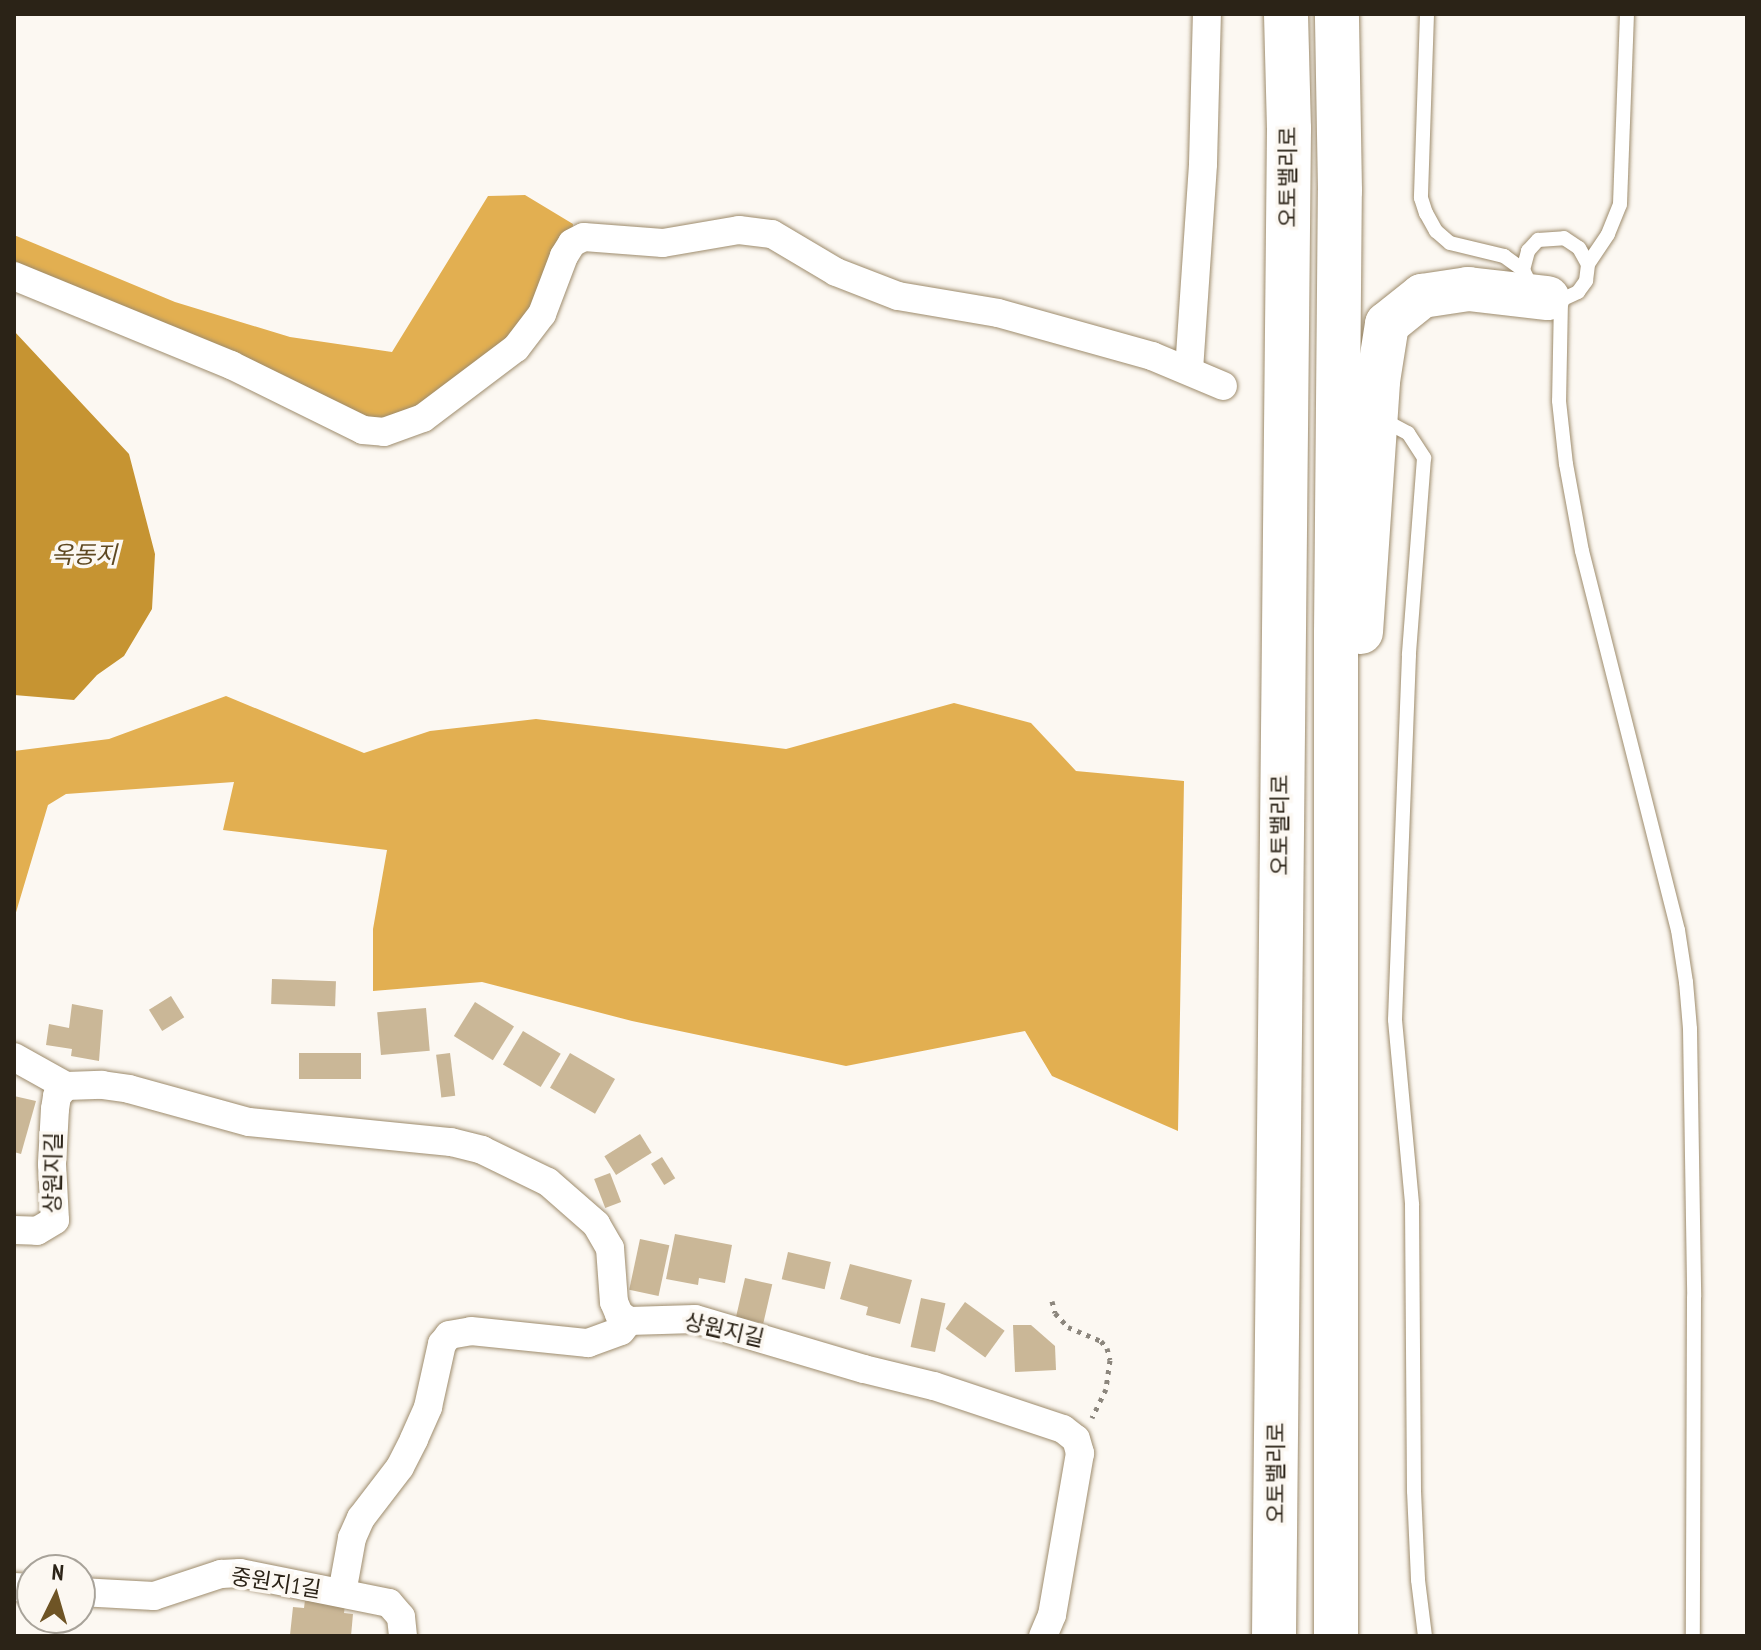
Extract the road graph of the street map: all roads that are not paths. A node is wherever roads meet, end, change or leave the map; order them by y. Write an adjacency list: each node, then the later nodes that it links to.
1 (1207, 14): 9 (street)
2 (1286, 14): 21 (highway, 오토밸리로)
3 (1337, 14): 12 (highway)
4 (1427, 14): 8 (lane)
5 (1627, 14): 6 (lane)
6 (1588, 264): 8 (lane); 8 (lane)
7 (14, 276): 9 (street)
8 (1544, 289): 12 (highway); 24 (lane)
9 (1189, 370): 10 (street)
10 (1223, 386)
11 (1387, 422): 23 (lane)
12 (1336, 901): 22 (highway)
13 (14, 1057): 14 (street)
14 (66, 1086): 15 (street, 상원지길); 16 (street)
15 (14, 1230)
16 (629, 1321): 18 (street); 20 (street, 상원지길)
17 (96, 1593): 18 (street, 중원지1길)
18 (342, 1593): 19 (street, 중원지1길)
19 (403, 1636)
20 (1043, 1636)
21 (1274, 1636)
22 (1336, 1636)
23 (1425, 1636)
24 (1693, 1636)

